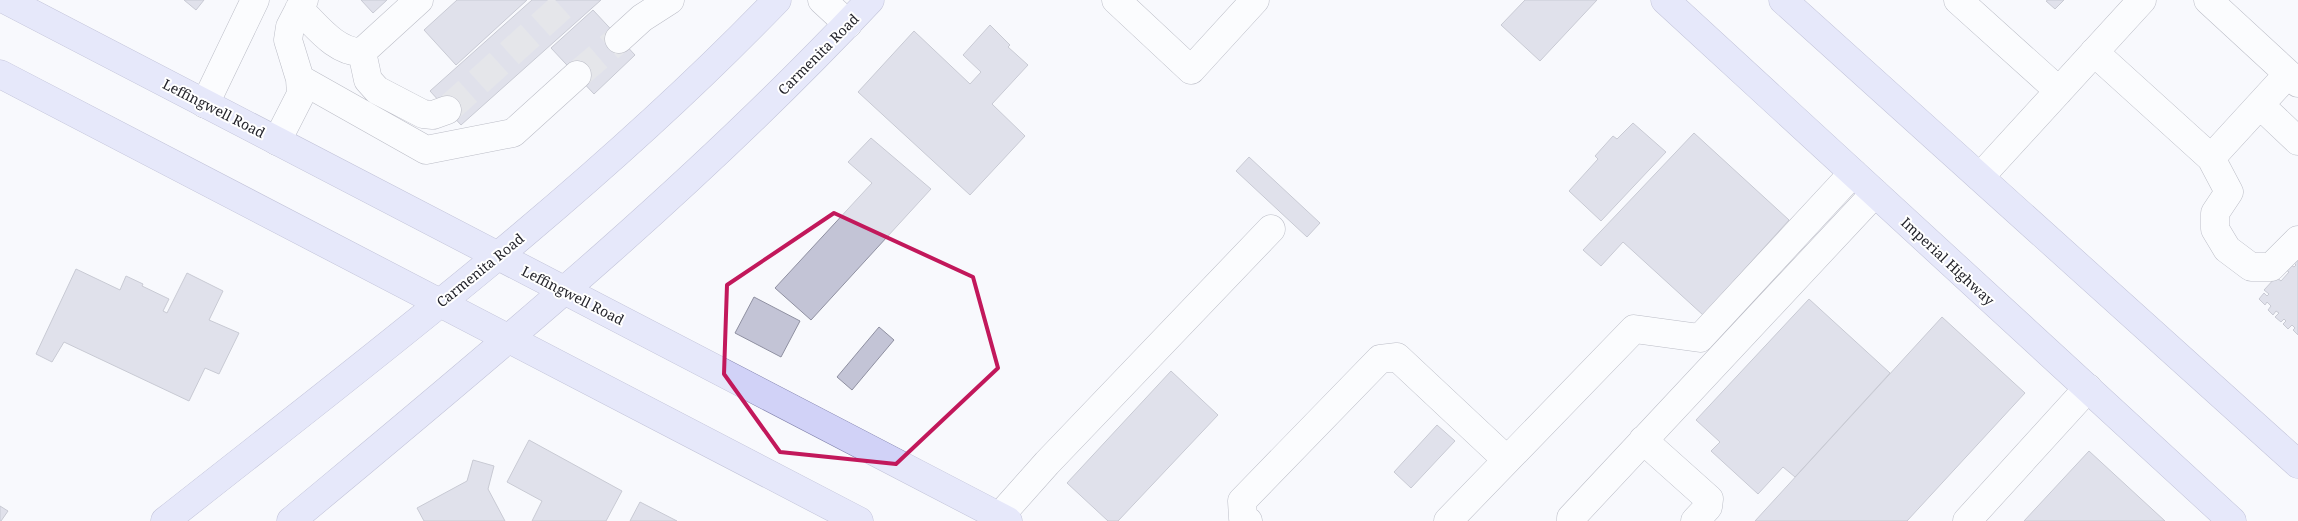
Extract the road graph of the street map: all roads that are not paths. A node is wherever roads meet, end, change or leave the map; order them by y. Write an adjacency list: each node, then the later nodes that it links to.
1 (6, 0): 25 (main road, Leffingwell Road)
2 (255, 0): 25 (street)
3 (419, 0): 18 (street)
4 (670, 0): 17 (street)
5 (777, 0): 36 (main road, Carmenita Road)
6 (822, 0): 16 (street)
7 (870, 0): 16 (main road, Carmenita Road)
8 (1116, 0): 9 (street)
9 (1255, 0)
10 (1665, 0): 31 (main road, Imperial Highway)
11 (1783, 0): 32 (main road)
12 (1958, 0): 24 (street)
13 (2142, 0): 19 (street)
14 (2208, 0): 22 (street)
15 (302, 4): 18 (street); 23 (street)
16 (848, 24): 37 (main road, Carmenita Road)
17 (620, 39)
18 (362, 52): 27 (street)
19 (2094, 52): 24 (street); 30 (street)
20 (0, 74): 38 (main road)
21 (576, 76): 23 (street)
22 (2293, 78): 26 (street)
23 (300, 79): 28 (street)
24 (2059, 91): 32 (street)
25 (205, 104): 28 (main road, Leffingwell Road)
26 (2260, 105): 29 (street); 30 (street)
27 (447, 110)
28 (277, 141): 36 (main road, Leffingwell Road)
29 (2298, 141)
30 (2211, 158): 35 (street)
31 (1853, 173): 33 (main road, Imperial Highway); 42 (street)
32 (1980, 177): 43 (main road)
33 (1875, 193): 40 (main road, Imperial Highway); 41 (street)
34 (1271, 228): 44 (street)
35 (2298, 240)
36 (498, 256): 37 (main road, Leffingwell Road); 38 (main road, Carmenita Road)
37 (565, 291): 39 (main road, Carmenita Road); 44 (main road, Leffingwell Road)
38 (440, 303): 39 (main road); 45 (main road, Carmenita Road)
39 (508, 340): 46 (main road, Carmenita Road); 47 (main road)
40 (2088, 388): 52 (street); 53 (main road, Imperial Highway)
41 (1644, 440): 50 (street); 51 (street)
42 (1507, 460): 48 (street); 49 (street)
43 (2298, 464)
44 (1003, 519)
45 (165, 521)
46 (291, 521)
47 (859, 521)
48 (1248, 521)
49 (1448, 521)
50 (1571, 521)
51 (1695, 521)
52 (1967, 521)
53 (2232, 521)

